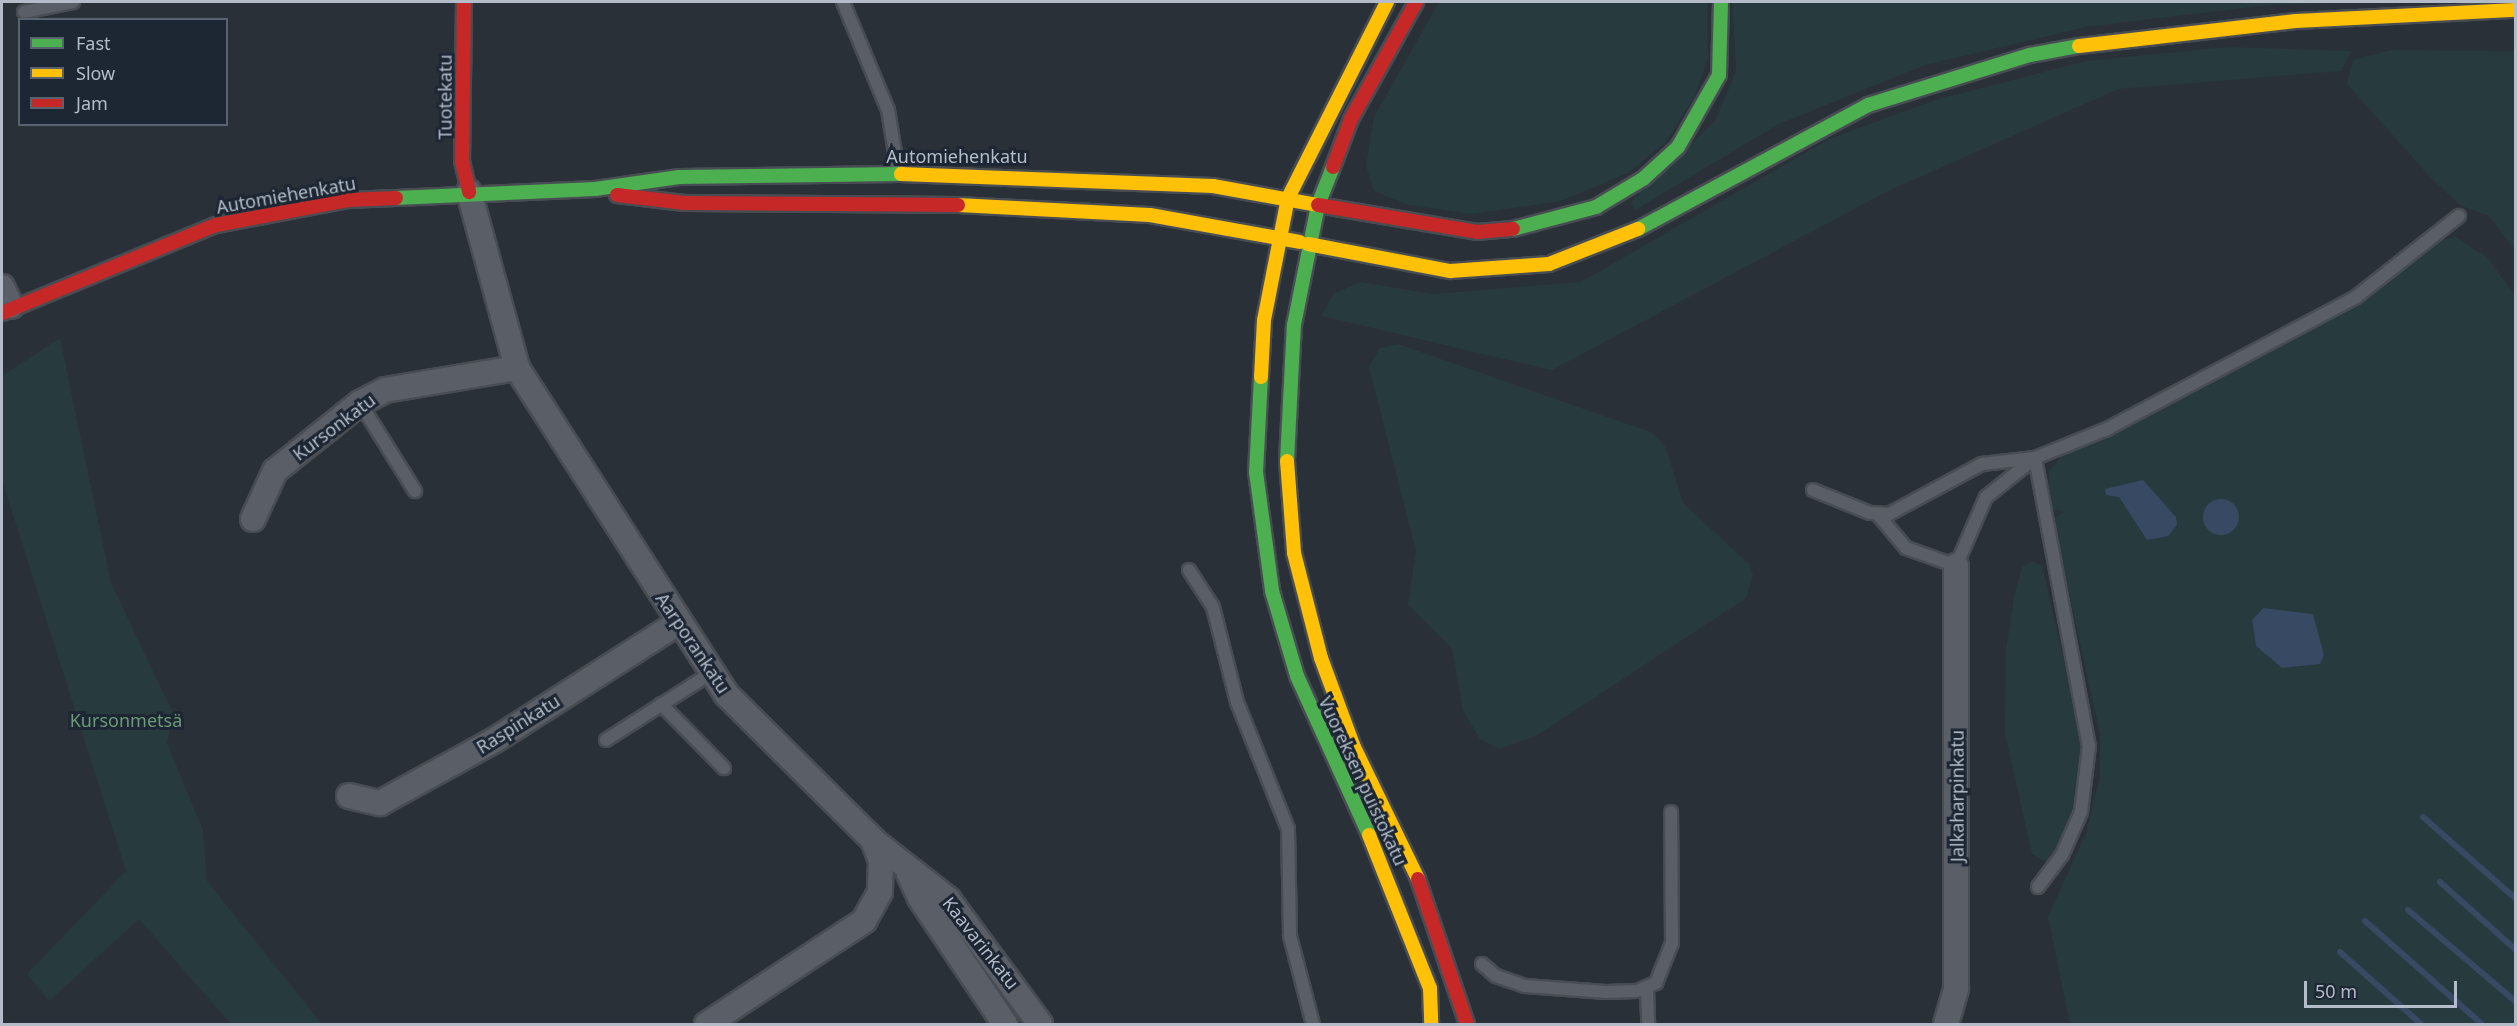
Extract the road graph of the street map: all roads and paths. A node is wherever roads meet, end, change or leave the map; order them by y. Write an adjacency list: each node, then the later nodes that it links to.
1 (73, 2): 8 (lane)
2 (464, 2): 11 (main road, Tuotekatu)
3 (843, 2): 9 (lane)
4 (1388, 2): 12 (main road, Vuoreksen puistokatu)
5 (1416, 2): 14 (main road, Vuoreksen puistokatu)
6 (1721, 2): 14 (main road, Automiehenkatu)
7 (2516, 9): 17 (main road, Automiehenkatu)
8 (24, 12)
9 (898, 173): 10 (main road, Automiehenkatu); 12 (main road, Automiehenkatu); 13 (lane)
10 (595, 189): 11 (main road, Automiehenkatu); 13 (main road, Automiehenkatu)
11 (469, 192): 18 (main road, Automiehenkatu); 19 (street, Aarporankatu)
12 (1288, 198): 14 (main road, Automiehenkatu); 16 (main road, Vuoreksen puistokatu)
13 (901, 202): 16 (main road, Automiehenkatu)
14 (1318, 204): 17 (main road, Vuoreksen puistokatu)
15 (2459, 216): 21 (lane)
16 (1278, 238): 17 (main road, Automiehenkatu); 44 (main road, Vuoreksen puistokatu)
17 (1308, 244): 45 (main road, Vuoreksen puistokatu)
18 (5, 302)
19 (518, 368): 20 (street, Kursonkatu); 28 (street, Aarporankatu)
20 (360, 403): 23 (lane); 25 (street, Kursonkatu)
21 (2035, 458): 24 (lane); 26 (lane); 37 (lane)
22 (1813, 490): 24 (lane)
23 (415, 491)
24 (1879, 516): 26 (lane)
25 (253, 519)
26 (1956, 566): 47 (street, Jalkaharpinkatu)
27 (1189, 570): 43 (lane)
28 (678, 622): 29 (street, Aarporankatu); 33 (street, Raspinkatu)
29 (711, 673): 30 (lane); 35 (street, Aarporankatu)
30 (661, 704): 31 (lane); 32 (lane)
31 (606, 740)
32 (724, 768)
33 (350, 796)
34 (1671, 813): 39 (lane)
35 (873, 840): 36 (street, Kaavarinkatu); 40 (street)
36 (909, 874): 41 (street, Kaavarinkatu); 42 (street, Kaavarinkatu)
37 (2038, 887)
38 (1482, 964): 39 (lane)
39 (1647, 989): 46 (lane)
40 (706, 1024)
41 (1005, 1024)
42 (1040, 1024)
43 (1313, 1024)
44 (1431, 1024)
45 (1467, 1024)
46 (1648, 1024)
47 (1946, 1024)

